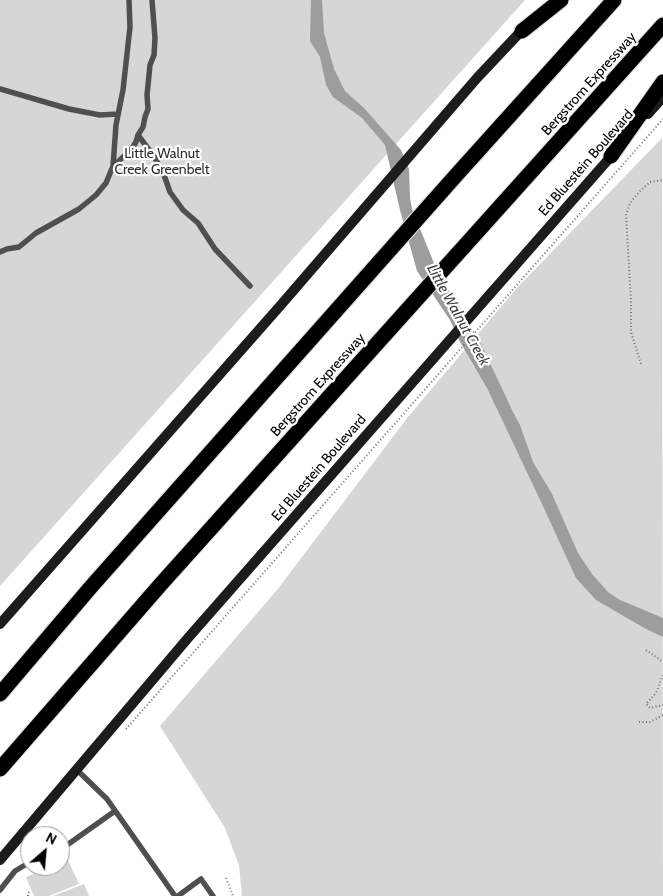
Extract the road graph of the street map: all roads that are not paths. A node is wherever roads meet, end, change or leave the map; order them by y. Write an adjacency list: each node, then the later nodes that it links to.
1 (129, 0): 11 (lane)
2 (152, 0): 12 (lane)
3 (549, 0): 7 (main road)
4 (561, 0): 7 (highway)
5 (614, 0): 18 (highway)
6 (663, 25): 19 (highway, Bergstrom Expressway)
7 (522, 31): 17 (main road)
8 (663, 82): 13 (highway)
9 (0, 88): 11 (lane)
10 (663, 97): 13 (main road, Ed Bluestein Boulevard)
11 (118, 114): 14 (lane)
12 (138, 135): 14 (lane); 16 (lane)
13 (611, 156): 20 (main road, Ed Bluestein Boulevard)
14 (113, 166): 15 (lane)
15 (0, 252)
16 (250, 286)
17 (0, 624)
18 (0, 694)
19 (0, 769)
20 (76, 769): 21 (lane); 23 (main road, Ed Bluestein Boulevard)
21 (115, 811): 22 (lane); 26 (lane)
22 (70, 843)
23 (0, 860)
24 (20, 868): 25 (lane)
25 (0, 890)
26 (176, 896): 27 (lane)
27 (213, 896)

